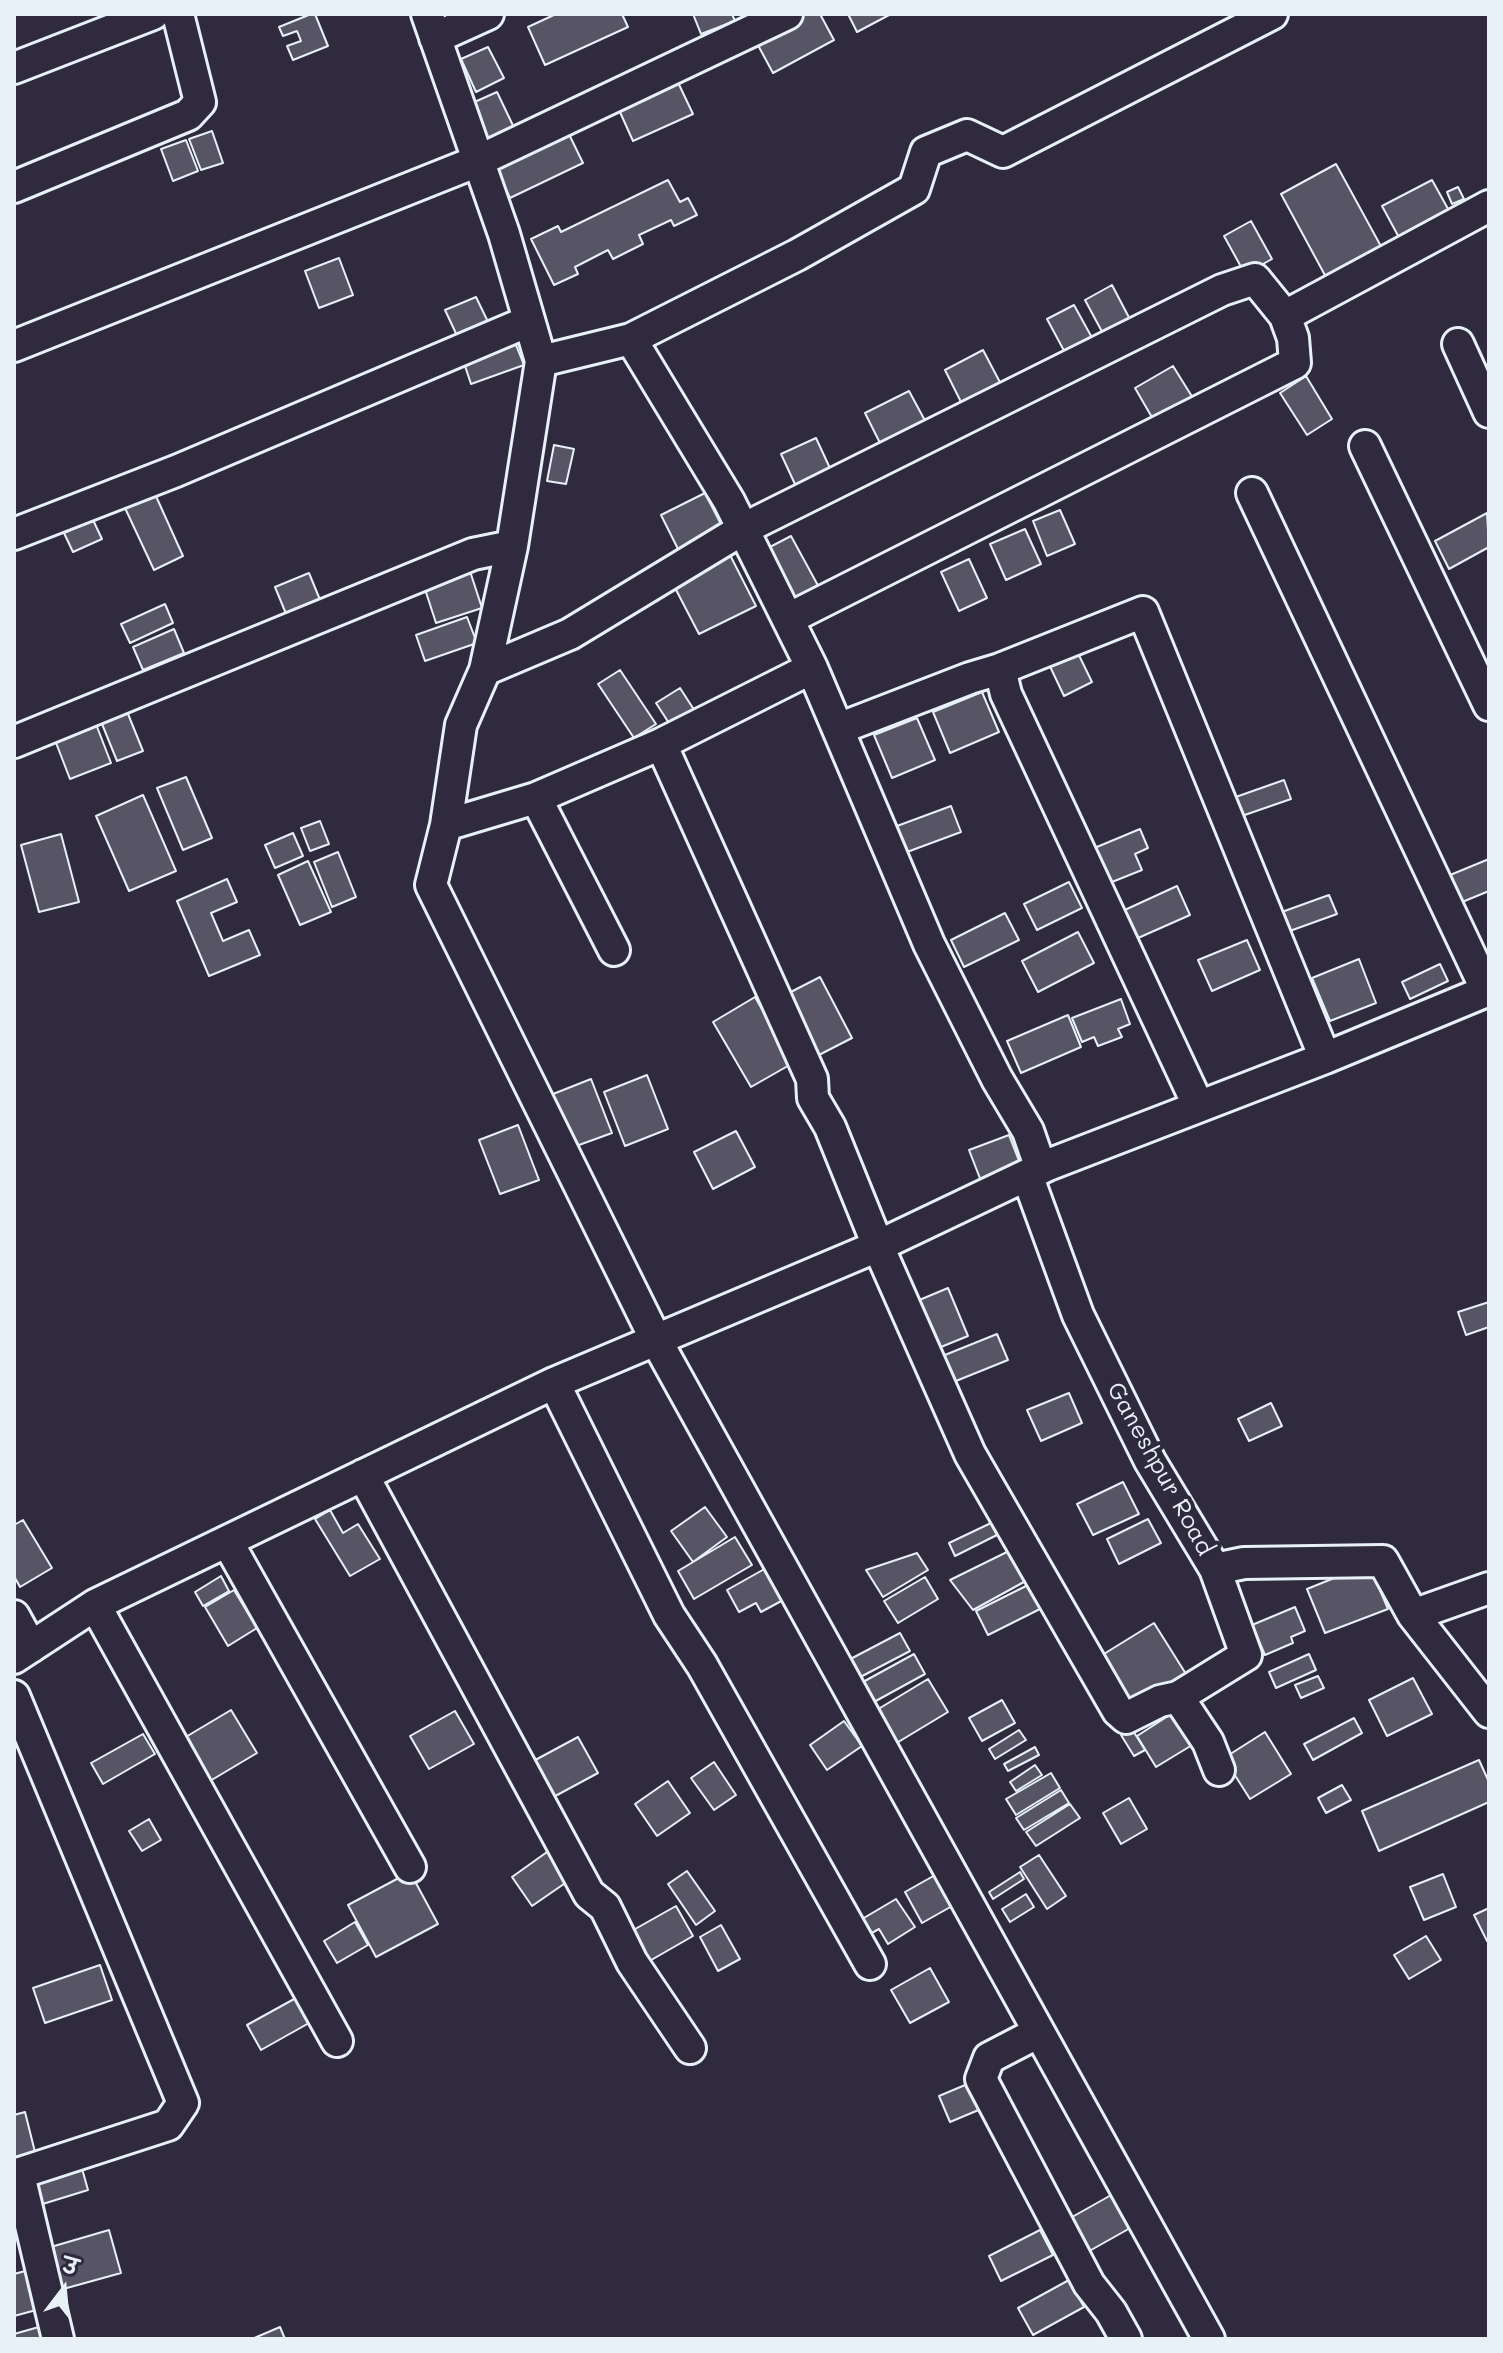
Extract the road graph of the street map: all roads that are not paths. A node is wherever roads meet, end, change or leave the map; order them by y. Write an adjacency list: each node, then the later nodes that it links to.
1 (153, 14): 7 (street)
2 (178, 14): 9 (street)
3 (488, 14): 6 (street)
4 (787, 14): 8 (street)
5 (1272, 14): 13 (street)
6 (431, 26): 8 (street)
7 (14, 68)
8 (478, 161): 12 (street); 15 (street)
9 (14, 187)
10 (1489, 206): 11 (street)
11 (1285, 316): 20 (street); 23 (street)
12 (529, 321): 16 (street); 21 (street)
13 (631, 339): 16 (street); 20 (street, Ganeshpur Road)
14 (1458, 344): 17 (street)
15 (14, 346)
16 (541, 361): 22 (street)
17 (1489, 412)
18 (1365, 446): 27 (street)
19 (1252, 493): 34 (street)
20 (743, 529): 23 (street, Ganeshpur Road); 26 (street)
21 (14, 534)
22 (512, 546): 26 (street); 29 (street)
23 (788, 619): 24 (street, Ganeshpur Road)
24 (812, 668): 28 (street, Ganeshpur Road); 30 (street)
25 (1000, 669): 28 (street); 35 (street); 36 (street)
26 (485, 670): 32 (street)
27 (1489, 705)
28 (838, 729): 37 (street, Ganeshpur Road)
29 (14, 742)
30 (661, 744): 31 (street); 38 (street)
31 (536, 798): 32 (street); 33 (street)
32 (446, 825): 39 (street)
33 (614, 950)
34 (1488, 990): 35 (street)
35 (1325, 1058): 36 (street)
36 (1198, 1105): 37 (street)
37 (1038, 1170): 38 (street); 43 (street, Ganeshpur Road)
38 (878, 1246): 39 (street); 50 (street)
39 (656, 1340): 40 (street); 55 (street)
40 (554, 1383): 41 (street); 54 (street)
41 (363, 1475): 42 (street); 57 (street)
42 (227, 1541): 45 (street); 53 (street)
43 (1215, 1569): 46 (street, Ganeshpur Road); 50 (street)
44 (1489, 1588): 46 (street)
45 (95, 1605): 48 (street); 56 (street)
46 (1413, 1615): 51 (street, Ganeshpur Road)
47 (14, 1616): 48 (street)
48 (22, 1652)
49 (14, 1696): 58 (street)
50 (1178, 1697): 52 (street)
51 (1489, 1712)
52 (1219, 1770)
53 (410, 1867)
54 (870, 1964)
55 (1039, 2032): 60 (street); 61 (street)
56 (337, 2041)
57 (690, 2048)
58 (16, 2175): 59 (street)
59 (58, 2339)
60 (1126, 2339)
61 (1209, 2339)

